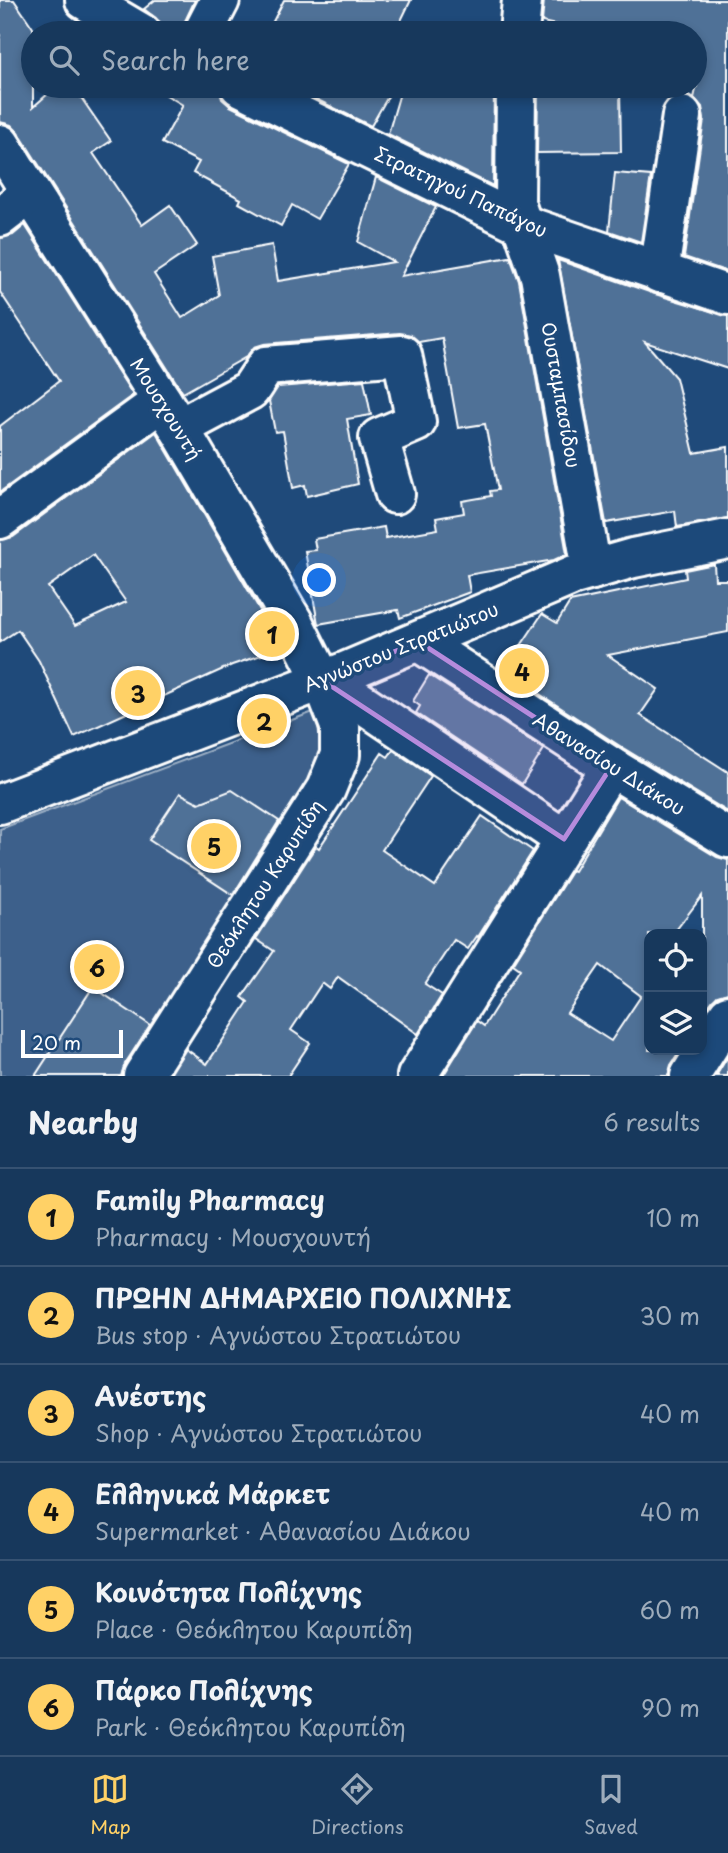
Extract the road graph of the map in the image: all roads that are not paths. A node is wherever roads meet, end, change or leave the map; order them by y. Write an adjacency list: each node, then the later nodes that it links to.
1 (85, 0): 4 (street)
2 (220, 0): 5 (street)
3 (522, 0): 6 (street)
4 (121, 21)
5 (209, 21)
6 (520, 21)
7 (264, 98): 13 (street, Στρατηγού Παπάγου)
8 (516, 98): 13 (street, Ουσταμπασίδου)
9 (682, 116): 14 (street)
10 (0, 144): 11 (street, Μουσχουντή)
11 (30, 194): 12 (street); 16 (street, Μουσχουντή)
12 (0, 217)
13 (521, 224): 14 (street, Στρατηγού Παπάγου); 20 (street, Ουσταμπασίδου)
14 (659, 273): 15 (street, Στρατηγού Παπάγου)
15 (728, 295)
16 (170, 414): 17 (street); 18 (street); 22 (street, Μουσχουντή)
17 (395, 494)
18 (0, 519)
19 (728, 539): 20 (street, Αγνώστου Στρατιώτου)
20 (592, 570): 21 (street, Αγνώστου Στρατιώτου)
21 (419, 642): 22 (street, Αγνώστου Στρατιώτου); 23 (street, Αθανασίου Διάκου)
22 (322, 680): 24 (street, Αγνώστου Στρατιώτου); 26 (street); 28 (street, Θεόκλητου Καρυπίδη)
23 (611, 767): 25 (street, Αθανασίου Διάκου); 26 (street)
24 (0, 804)
25 (728, 838)
26 (564, 839): 29 (street)
27 (728, 1015): 30 (street)
28 (143, 1076)
29 (417, 1076)
30 (690, 1076)

